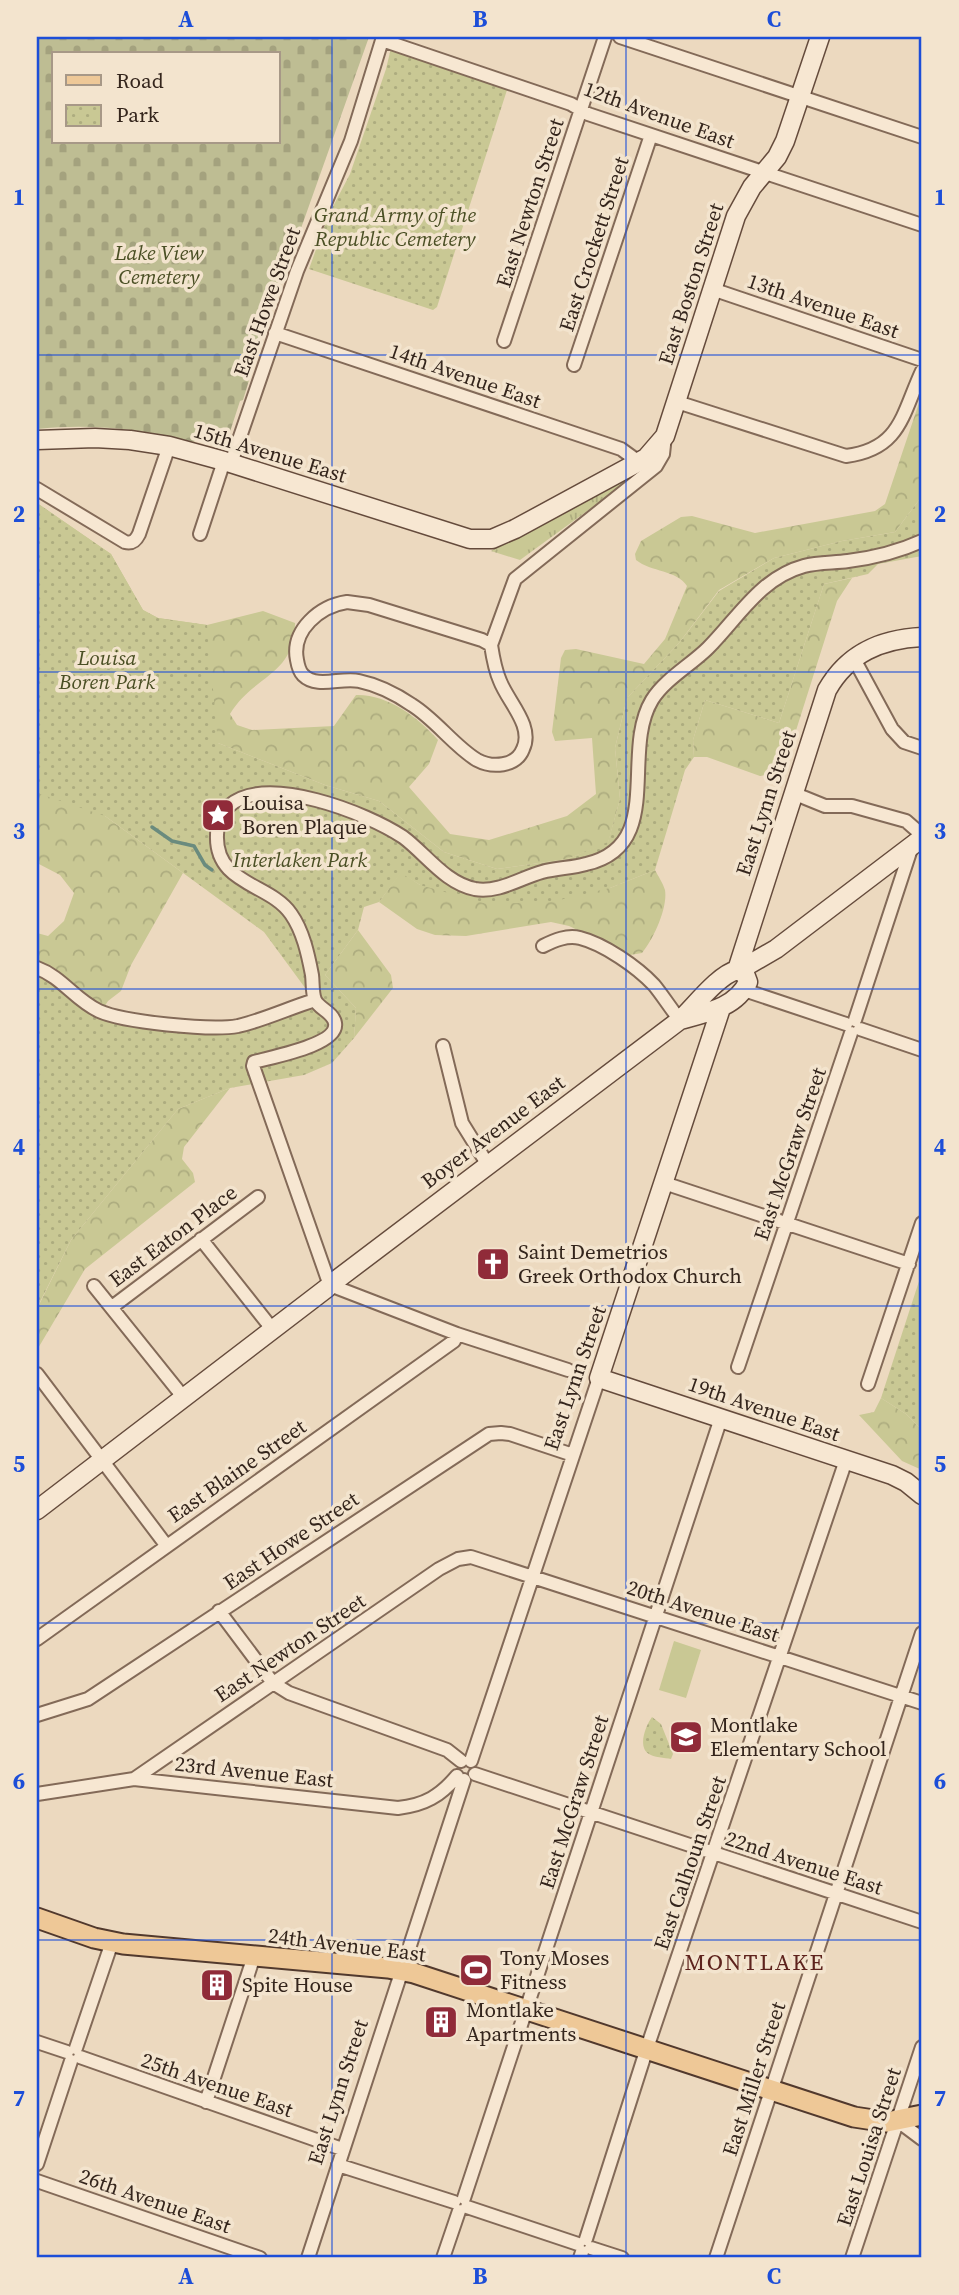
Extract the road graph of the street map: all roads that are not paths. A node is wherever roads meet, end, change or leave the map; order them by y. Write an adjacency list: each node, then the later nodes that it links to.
1 (605, 37): 6 (street, East Newton Street)
2 (621, 37): 5 (street)
3 (820, 37): 5 (street, East Boston Street)
4 (382, 38): 6 (street, 12th Avenue East); 12 (street, East Howe Street)
5 (801, 96): 8 (street); 9 (street, East Boston Street)
6 (581, 109): 7 (street, 12th Avenue East); 13 (street, East Newton Street)
7 (651, 135): 9 (street, 12th Avenue East); 15 (street, East Crockett Street)
8 (922, 137)
9 (764, 173): 10 (street, 12th Avenue East); 11 (street, East Boston Street)
10 (922, 225)
11 (712, 289): 14 (street, 13th Avenue East); 17 (street, East Boston Street)
12 (275, 332): 21 (street, 14th Avenue East); 22 (street, East Howe Street)
13 (504, 341)
14 (922, 360)
15 (574, 365)
16 (922, 374): 17 (street)
17 (677, 402): 18 (street, East Boston Street)
18 (666, 436): 21 (street, East Boston Street); 28 (street, East Boston Street)
19 (37, 440): 20 (street, 15th Avenue East)
20 (169, 446): 22 (street, 15th Avenue East); 23 (street)
21 (639, 461): 25 (street, East Boston Street)
22 (228, 462): 24 (street, East Howe Street); 25 (street, 15th Avenue East)
23 (37, 489)
24 (200, 534)
25 (485, 540)
26 (922, 541): 40 (street)
27 (922, 637): 29 (street)
28 (491, 645): 28 (street)
29 (853, 657): 30 (street); 31 (street, East Lynn Street)
30 (922, 748)
31 (793, 793): 32 (street); 33 (street, East Lynn Street)
32 (919, 840): 35 (street); 43 (street, East McGraw Street)
33 (753, 916): 35 (street); 37 (street, East Lynn Street)
34 (543, 946): 42 (street)
35 (776, 949): 37 (street); 38 (street)
36 (37, 968): 40 (street)
37 (738, 971): 38 (street); 39 (street, Boyer Avenue East)
38 (745, 989): 41 (street); 43 (street)
39 (708, 993): 41 (street); 42 (street, Boyer Avenue East)
40 (315, 1000): 53 (street)
41 (720, 1008): 42 (street, Boyer Avenue East); 47 (street, East Lynn Street)
42 (680, 1020): 46 (street, Boyer Avenue East)
43 (853, 1027): 45 (street); 49 (street, East McGraw Street)
44 (443, 1046): 46 (street)
45 (922, 1050)
46 (488, 1165): 53 (street, Boyer Avenue East)
47 (664, 1183): 49 (street); 61 (street, East Lynn Street)
48 (258, 1197): 51 (street, East Eaton Place)
49 (787, 1223): 52 (street); 58 (street, East McGraw Street)
50 (922, 1223): 52 (street)
51 (201, 1240): 55 (street, East Eaton Place); 56 (street)
52 (909, 1264): 62 (street)
53 (331, 1284): 56 (street, Boyer Avenue East); 57 (street)
54 (94, 1286): 55 (street)
55 (112, 1307): 63 (street)
56 (274, 1330): 63 (street, Boyer Avenue East)
57 (457, 1334): 59 (street); 70 (street, East Blaine Street)
58 (738, 1367)
59 (568, 1370)
60 (37, 1374): 66 (street)
61 (599, 1378): 64 (street, 19th Avenue East); 65 (street, East Lynn Street)
62 (868, 1384)
63 (184, 1398): 66 (street, Boyer Avenue East)
64 (721, 1418): 67 (street, 19th Avenue East); 74 (street, East McGraw Street)
65 (573, 1455): 72 (street, East Lynn Street); 73 (street, East Howe Street)
66 (103, 1460): 69 (street, Boyer Avenue East); 70 (street)
67 (846, 1460): 68 (street, 19th Avenue East); 77 (street, East Calhoun Street)
68 (917, 1491)
69 (37, 1510)
70 (166, 1545): 76 (street, East Blaine Street)
71 (471, 1557): 72 (street, 20th Avenue East); 78 (street, East Newton Street)
72 (533, 1577): 74 (street, 20th Avenue East); 82 (street, East Lynn Street)
73 (219, 1611): 78 (street, 22nd Avenue East); 81 (street, East Howe Street)
74 (657, 1616): 77 (street, 20th Avenue East); 85 (street, East McGraw Street)
75 (922, 1633): 79 (street, East Miller Street)
76 (37, 1639)
77 (781, 1657): 79 (street, 20th Avenue East); 86 (street, East Calhoun Street)
78 (273, 1684): 82 (street, 22nd Avenue East); 83 (street, East Newton Street)
79 (901, 1696): 80 (street, 20th Avenue East); 87 (street, East Miller Street)
80 (922, 1703)
81 (37, 1715)
82 (466, 1771): 83 (street, 23rd Avenue East); 85 (street, 22nd Avenue East); 92 (street, East Lynn Street)
83 (134, 1779): 84 (street, 23rd Avenue East)
84 (37, 1794)
85 (592, 1812): 86 (street, 22nd Avenue East); 93 (street, East McGraw Street)
86 (714, 1853): 87 (street, 22nd Avenue East); 96 (street, East Calhoun Street)
87 (836, 1894): 89 (street, 22nd Avenue East); 98 (street, East Miller Street)
88 (37, 1918): 90 (main road, 24th Avenue East)
89 (922, 1922)
90 (112, 1942): 91 (main road, 24th Avenue East); 97 (street)
91 (254, 1956): 92 (main road, 24th Avenue East); 99 (street)
92 (402, 1970): 93 (main road, 24th Avenue East); 103 (street, East Lynn Street)
93 (526, 2008): 96 (main road, 24th Avenue East); 107 (street, East McGraw Street)
94 (37, 2042): 97 (street, 25th Avenue East)
95 (922, 2047): 101 (street, East Louisa Street)
96 (648, 2048): 98 (main road, 24th Avenue East); 108 (street, East Calhoun Street)
97 (73, 2055): 99 (street, 25th Avenue East); 104 (street)
98 (771, 2089): 101 (main road, 24th Avenue East); 113 (street, East Miller Street)
99 (206, 2102): 103 (street, 25th Avenue East)
100 (922, 2115): 101 (main road, 24th Avenue East)
101 (898, 2121): 102 (street); 114 (street, East Louisa Street)
102 (922, 2139)
103 (342, 2149): 105 (street, East Lynn Street)
104 (37, 2164)
105 (338, 2165): 107 (street); 110 (street, East Lynn Street)
106 (37, 2181): 109 (street, 26th Avenue East)
107 (461, 2205): 108 (street); 111 (street, East McGraw Street)
108 (583, 2248): 112 (street)
109 (260, 2258)
110 (308, 2258)
111 (443, 2258)
112 (622, 2258)
113 (716, 2258)
114 (852, 2258)

